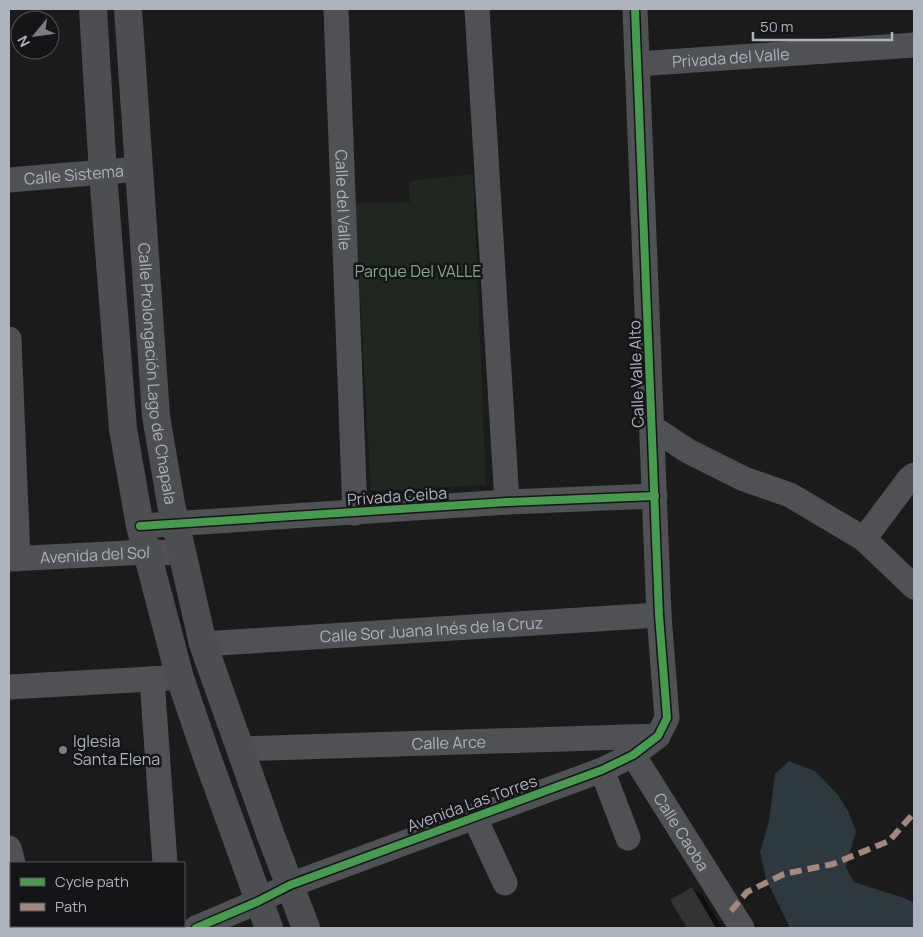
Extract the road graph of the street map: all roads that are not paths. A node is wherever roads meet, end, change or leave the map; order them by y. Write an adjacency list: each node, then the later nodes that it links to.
1 (93, 9): 9 (main road)
2 (128, 9): 8 (main road, Calle Prolongación Lago de Chapala)
3 (336, 9): 16 (street, Calle del Valle)
4 (477, 9): 15 (street)
5 (635, 9): 7 (street, Calle Valle Alto)
6 (914, 45): 7 (street, Privada del Valle)
7 (637, 64): 12 (street, Calle Valle Alto)
8 (139, 169): 9 (street, Calle Sistema); 17 (main road, Calle Prolongación Lago de Chapala)
9 (103, 173): 10 (street, Calle Sistema); 18 (main road)
10 (9, 180)
11 (9, 339): 21 (street)
12 (652, 428): 14 (street, Calle Valle Alto); 19 (street)
13 (914, 476): 19 (street)
14 (655, 496): 15 (street, Privada Ceiba); 23 (street, Calle Valle Alto)
15 (507, 502): 16 (street, Privada Ceiba)
16 (355, 513): 17 (street, Privada Ceiba)
17 (176, 524): 18 (street, Privada Ceiba); 20 (main road, Calle Prolongación Lago de Chapala)
18 (144, 539): 20 (street, Avenida del Sol); 21 (street, Avenida del Sol); 25 (main road)
19 (864, 539): 22 (street)
20 (182, 553): 24 (main road, Calle Prolongación Lago de Chapala)
21 (13, 559)
22 (914, 588)
23 (659, 615): 24 (street, Calle Sor Juana Inés de la Cruz); 28 (street, Calle Valle Alto)
24 (203, 644): 30 (main road, Calle Prolongación Lago de Chapala)
25 (180, 678): 26 (street); 39 (main road)
26 (152, 679): 27 (street); 36 (street)
27 (9, 688)
28 (658, 736): 29 (street, Avenida Las Torres)
29 (627, 746): 30 (street, Calle Arce); 31 (street, Avenida Las Torres); 43 (street, Calle Caoba)
30 (240, 749): 38 (main road, Calle Prolongación Lago de Chapala)
31 (602, 770): 32 (street, Avenida Las Torres); 33 (street)
32 (474, 816): 37 (street); 38 (street, Avenida Las Torres)
33 (628, 838)
34 (9, 848): 35 (street)
35 (13, 862)
36 (164, 862)
37 (506, 883)
38 (290, 885): 39 (street, Avenida Las Torres); 42 (main road, Calle Prolongación Lago de Chapala)
39 (259, 901): 40 (street, Avenida Las Torres); 41 (main road)
40 (196, 928)
41 (269, 928)
42 (306, 928)
43 (742, 928)

